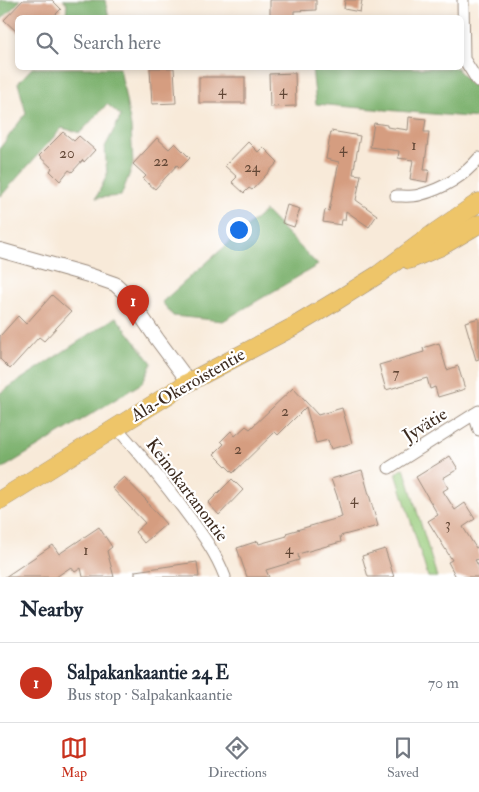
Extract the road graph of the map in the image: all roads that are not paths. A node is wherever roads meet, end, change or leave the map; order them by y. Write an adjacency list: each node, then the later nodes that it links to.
1 (463, 0): 2 (street)
2 (463, 15)
3 (464, 59): 4 (street)
4 (479, 82)
5 (479, 158): 6 (street)
6 (396, 196)
7 (479, 202): 10 (main road, Ala-Okeroistentie)
8 (479, 224): 10 (main road, Ala-Okeroistentie)
9 (0, 250): 11 (street)
10 (379, 274): 11 (main road, Ala-Okeroistentie)
11 (189, 382): 13 (main road, Ala-Okeroistentie)
12 (477, 412): 14 (street); 15 (street, Jyvätie)
13 (116, 427): 16 (main road, Ala-Okeroistentie); 17 (street, Keinokartanontie)
14 (479, 430)
15 (389, 468)
16 (0, 500)
17 (224, 577)

